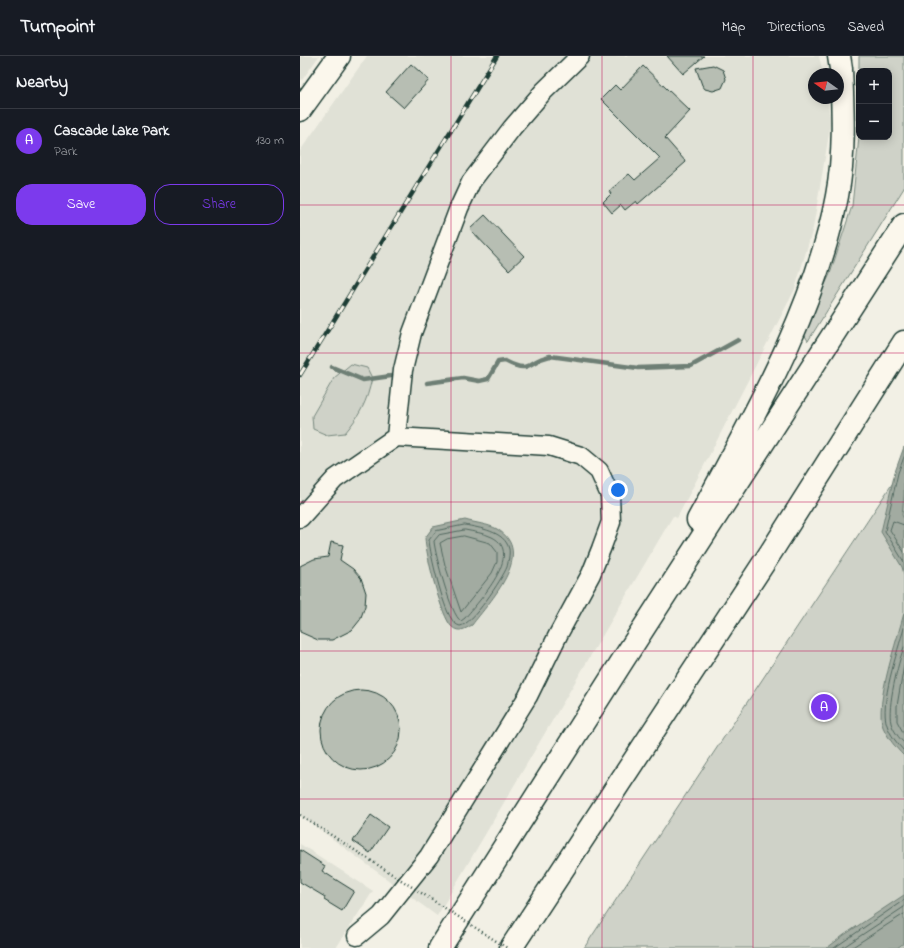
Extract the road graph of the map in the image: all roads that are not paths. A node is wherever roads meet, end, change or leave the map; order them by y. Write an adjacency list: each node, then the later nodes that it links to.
1 (339, 56): 4 (main road)
2 (580, 56): 7 (lane)
3 (839, 56): 9 (main road)
4 (300, 110)
5 (904, 225): 9 (main road)
6 (904, 342): 12 (main road)
7 (396, 437): 8 (lane); 10 (lane)
8 (300, 518)
9 (623, 660): 11 (main road)
10 (357, 936)
11 (440, 948)
12 (511, 948)

